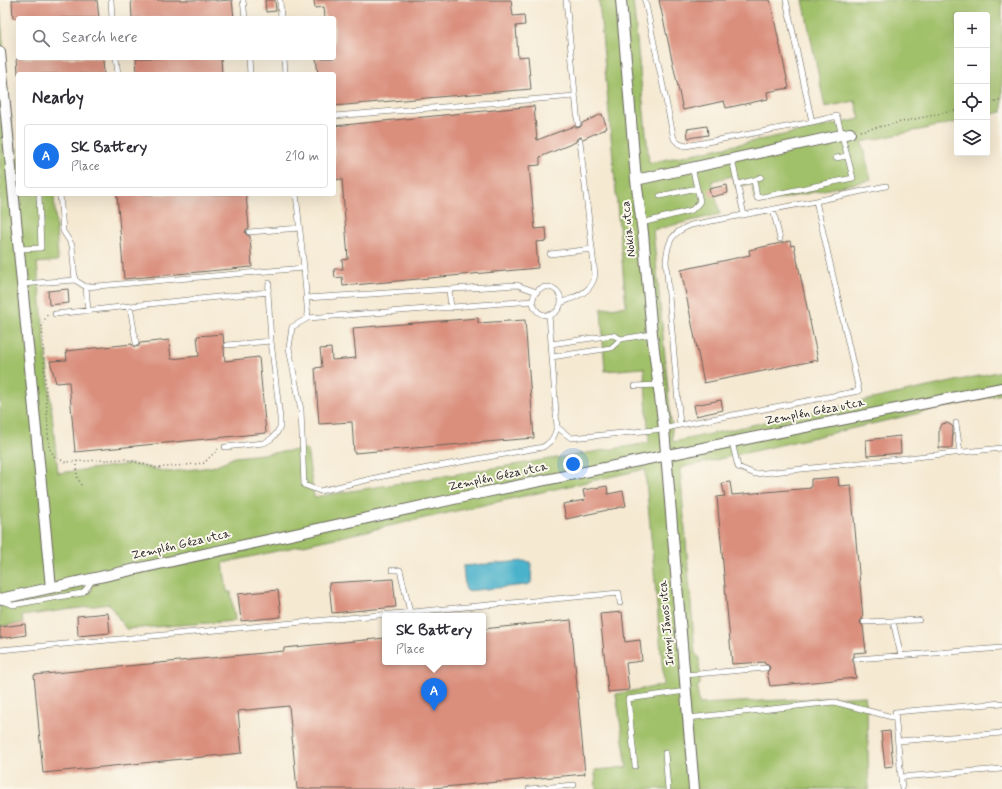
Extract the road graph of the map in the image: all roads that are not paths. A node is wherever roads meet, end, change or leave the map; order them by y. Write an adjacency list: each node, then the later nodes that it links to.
1 (110, 0): 8 (lane)
2 (243, 0): 9 (lane)
3 (280, 0): 10 (lane)
4 (566, 0): 18 (lane)
5 (621, 0): 29 (street, Nokia utca)
6 (645, 0): 20 (lane)
7 (786, 0): 20 (lane)
8 (112, 16)
9 (245, 16)
10 (281, 16)
11 (0, 52): 45 (street)
12 (116, 60): 15 (lane)
13 (249, 60): 16 (lane)
14 (284, 60): 17 (lane)
15 (118, 72)
16 (250, 72)
17 (285, 72)
18 (575, 96): 19 (lane); 21 (lane)
19 (336, 116)
20 (812, 122): 22 (lane)
21 (578, 124)
22 (846, 134): 24 (lane); 25 (street)
23 (580, 141): 46 (lane)
24 (847, 156): 26 (lane); 30 (lane)
25 (732, 158): 27 (street); 31 (lane)
26 (836, 158)
27 (692, 167): 29 (street); 33 (lane)
28 (761, 177): 30 (lane)
29 (636, 180): 41 (street, Nokia utca)
30 (754, 180): 31 (lane)
31 (738, 184): 40 (lane)
32 (886, 186): 38 (lane)
33 (697, 188): 37 (lane); 41 (lane)
34 (39, 196): 45 (lane)
35 (60, 196): 49 (lane)
36 (296, 196): 42 (lane)
37 (660, 196)
38 (816, 202): 39 (lane); 76 (lane)
39 (773, 209): 40 (lane); 44 (lane)
40 (744, 215): 76 (lane)
41 (642, 223): 65 (street, Nokia utca)
42 (300, 228): 43 (lane); 48 (lane)
43 (249, 232)
44 (780, 239)
45 (19, 249): 51 (street)
46 (592, 249): 47 (lane); 58 (lane)
47 (550, 254)
48 (304, 268): 52 (lane); 56 (lane)
49 (74, 280): 51 (lane); 52 (lane)
50 (269, 283): 54 (lane)
51 (22, 284): 86 (street)
52 (86, 287): 61 (lane)
53 (449, 290): 55 (lane); 56 (lane); 60 (lane)
54 (268, 292): 59 (lane); 67 (lane)
55 (537, 292): 57 (lane); 58 (lane)
56 (306, 298): 64 (lane)
57 (533, 301): 60 (lane); 63 (lane)
58 (561, 303): 63 (lane)
59 (130, 306): 61 (lane); 68 (lane)
60 (451, 308): 64 (lane)
61 (88, 311): 62 (lane)
62 (55, 314)
63 (549, 315): 69 (lane)
64 (308, 318): 77 (lane)
65 (652, 334): 66 (lane); 72 (street, Nokia utca)
66 (621, 339): 69 (lane); 71 (lane)
67 (272, 341): 70 (lane); 80 (lane)
68 (136, 343)
69 (551, 344): 71 (lane)
70 (227, 345)
71 (552, 357): 77 (lane)
72 (658, 385): 73 (lane); 78 (street, Nokia utca)
73 (635, 386)
74 (1002, 388): 79 (street, Zemplén Géza utca)
75 (956, 423): 82 (lane)
76 (680, 426): 78 (lane)
77 (557, 427): 78 (lane)
78 (664, 429): 83 (street, Nokia utca)
79 (732, 442): 82 (lane); 83 (street, Zemplén Géza utca)
80 (225, 447)
81 (1002, 448): 82 (lane)
82 (960, 452)
83 (666, 455): 85 (street, Zemplén Géza utca); 100 (street, Irinyi János utca)
84 (392, 570): 89 (lane)
85 (92, 578): 86 (street, Zemplén Géza utca); 87 (lane)
86 (51, 588): 87 (street, Zemplén Géza utca)
87 (0, 599)
88 (620, 603): 89 (lane)
89 (410, 612): 90 (lane)
90 (399, 613)
91 (382, 615): 96 (lane)
92 (919, 620): 93 (lane)
93 (893, 621): 94 (lane); 97 (lane)
94 (864, 622)
95 (1002, 648): 97 (lane)
96 (0, 650)
97 (901, 656): 98 (lane)
98 (856, 659)
99 (766, 668): 100 (lane)
100 (685, 676): 101 (street, Irinyi János utca)
101 (686, 691): 103 (street, Irinyi János utca); 108 (lane)
102 (1002, 703): 104 (lane)
103 (688, 718): 104 (lane); 114 (street, Irinyi János utca)
104 (896, 718): 106 (lane)
105 (1002, 733): 106 (lane)
106 (898, 741): 110 (lane)
107 (665, 753): 113 (lane)
108 (635, 766)
109 (1002, 769): 110 (lane)
110 (901, 777): 115 (lane)
111 (574, 785): 112 (lane)
112 (529, 789)
113 (668, 789)
114 (694, 789)
115 (902, 789)

